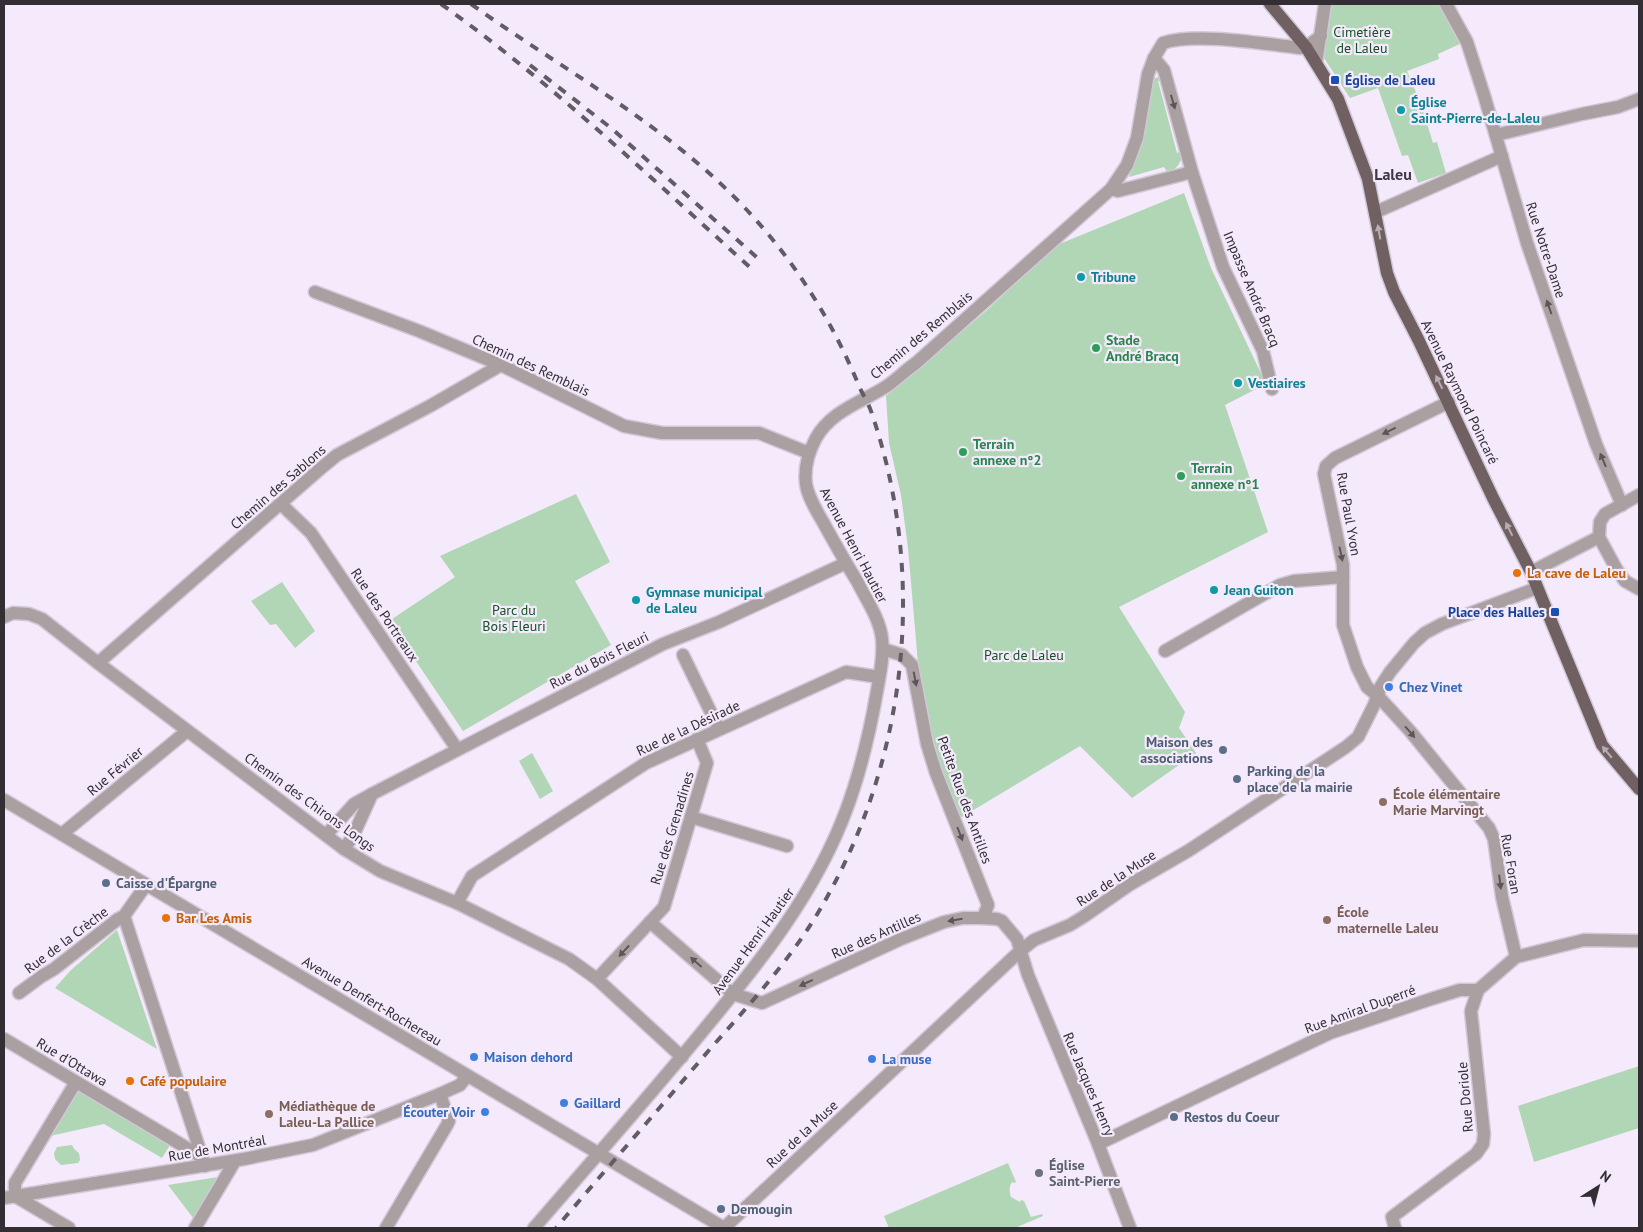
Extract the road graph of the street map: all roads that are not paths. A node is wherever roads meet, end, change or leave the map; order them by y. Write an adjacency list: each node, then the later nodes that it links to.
1 (1270, 4): 5 (main road, Avenue Raymond Poincaré)
2 (1325, 4): 4 (street)
3 (1446, 4): 9 (street, Rue Notre-Dame)
4 (1321, 36): 5 (street); 7 (street)
5 (1306, 48): 6 (street, Chemin des Remblais); 7 (main road, Avenue Raymond Poincaré)
6 (1154, 58): 11 (street, Impasse André Bracq, one-way to 11); 12 (street, Chemin des Remblais)
7 (1316, 63): 13 (main road, Avenue Raymond Poincaré)
8 (1639, 99): 9 (street)
9 (1496, 135): 10 (street, Rue Notre-Dame)
10 (1502, 156): 13 (street); 21 (street, Rue Notre-Dame, one-way to 10)
11 (1192, 172): 12 (street); 16 (street, Impasse André Bracq)
12 (1111, 189): 18 (street, Chemin des Remblais)
13 (1376, 212): 17 (main road, Avenue Raymond Poincaré, one-way to 13)
14 (315, 292): 15 (street, Chemin des Remblais)
15 (501, 365): 18 (street, Chemin des Remblais); 20 (street, Chemin des Sablons)
16 (1272, 389)
17 (1448, 402): 24 (main road, Avenue Raymond Poincaré, one-way to 17); 25 (street, Rue Paul Yvon, one-way to 25)
18 (809, 453): 23 (street, Avenue Henri Hautier)
19 (1639, 495): 21 (street)
20 (281, 504): 32 (street, Chemin des Sablons); 38 (street, Rue des Portreaux)
21 (1622, 505): 22 (street)
22 (1599, 537): 24 (street); 27 (street)
23 (846, 563): 29 (street, Avenue Henri Hautier); 38 (street, Rue du Bois Fleuri)
24 (1531, 572): 26 (main road, Avenue Raymond Poincaré)
25 (1343, 577): 30 (street); 34 (street, Rue Paul Yvon)
26 (1537, 588): 34 (street, Rue de la Muse); 39 (main road, Avenue Raymond Poincaré, one-way to 26)
27 (1639, 589)
28 (4, 617): 32 (street, Chemin des Chirons Longs)
29 (883, 649): 33 (street, Avenue Henri Hautier); 50 (street, Petite Rue des Antilles, one-way to 50)
30 (1165, 651)
31 (683, 655): 35 (street)
32 (98, 664): 36 (street, Chemin des Chirons Longs)
33 (879, 677): 35 (street, Rue de la Désirade); 58 (street, Avenue Henri Hautier)
34 (1378, 696): 53 (street, Rue de la Muse); 54 (street, Rue Foran, one-way to 54)
35 (719, 729): 37 (street, Rue de la Désirade)
36 (187, 731): 43 (street, Rue Février); 44 (street, Chemin des Chirons Longs)
37 (697, 739): 42 (street, Rue des Grenadines); 48 (street, Rue de la Désirade)
38 (457, 749): 40 (street, Rue du Bois Fleuri)
39 (1639, 789)
40 (372, 794): 44 (street, Rue du Bois Fleuri); 46 (street)
41 (4, 800): 43 (street, Avenue Denfert-Rochereau)
42 (690, 817): 45 (street); 51 (street, Rue des Grenadines)
43 (62, 834): 47 (street, Avenue Denfert-Rochereau)
44 (326, 835): 46 (street, Chemin des Chirons Longs)
45 (787, 846)
46 (344, 849): 48 (street, Chemin des Chirons Longs)
47 (146, 884): 49 (street, Rue de la Crèche); 61 (street, Avenue Denfert-Rochereau)
48 (457, 903): 55 (street, Chemin des Chirons Longs)
49 (124, 916): 57 (street, Rue de la Crèche); 66 (street)
50 (983, 918): 53 (street, Rue des Antilles); 58 (street, Rue des Antilles, one-way to 58)
51 (650, 922): 55 (street, Rue des Grenadines, one-way to 55); 58 (street, one-way to 51)
52 (1639, 941): 54 (street)
53 (1019, 952): 64 (street, Rue Jacques Henry); 74 (street, Rue de la Muse)
54 (1516, 957): 56 (street)
55 (597, 979): 60 (street, Chemin des Chirons Longs)
56 (1478, 990): 64 (street, Rue Amiral Duperré); 69 (street, Rue Doriole)
57 (19, 993)
58 (733, 994): 60 (street, Avenue Henri Hautier)
59 (4, 1039): 62 (street, Rue d'Ottawa)
60 (682, 1057): 65 (street, Avenue Henri Hautier)
61 (467, 1076): 63 (street, Rue de Montréal); 65 (street, Avenue Denfert-Rochereau)
62 (76, 1082): 66 (street, Rue d'Ottawa); 68 (street)
63 (440, 1094): 67 (street, Rue de Montréal); 72 (street)
64 (1098, 1144): 75 (street, Rue Jacques Henry)
65 (598, 1154): 73 (street, Avenue Henri Hautier); 74 (street, Avenue Denfert-Rochereau)
66 (203, 1161): 67 (street, Rue de Montréal); 68 (street, Rue de Montréal)
67 (235, 1161): 71 (street)
68 (10, 1197): 70 (street)
69 (1393, 1223)
70 (69, 1228)
71 (195, 1228)
72 (386, 1228)
73 (534, 1228)
74 (724, 1228)
75 (1130, 1228)

